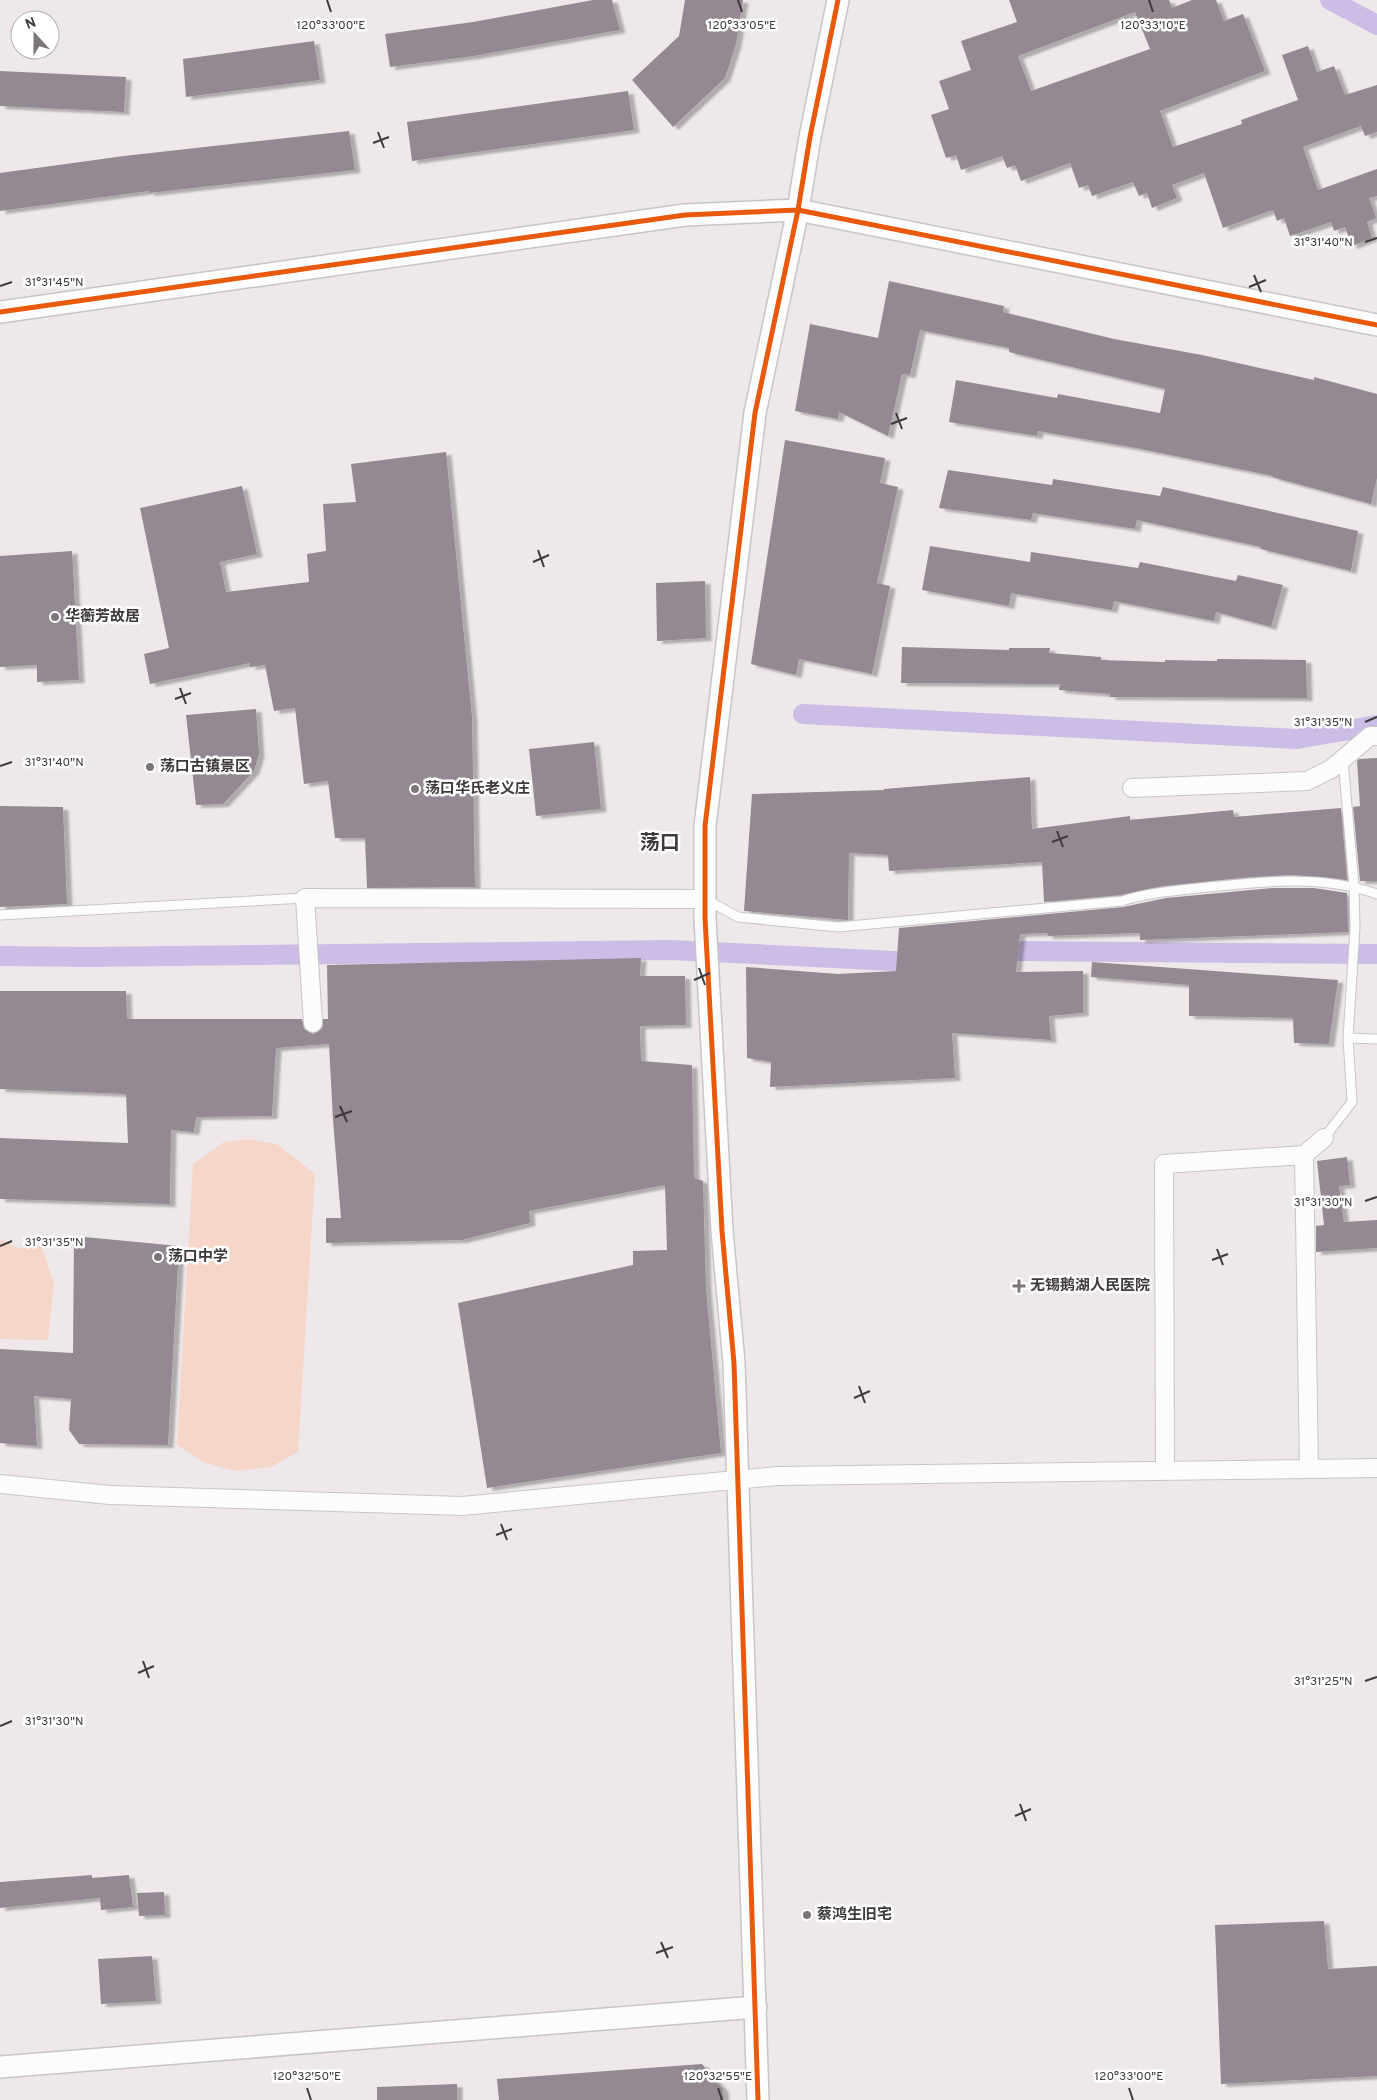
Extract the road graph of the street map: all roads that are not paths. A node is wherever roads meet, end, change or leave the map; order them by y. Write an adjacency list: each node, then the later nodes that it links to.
1 (838, 0): 2 (street)
2 (798, 210): 3 (street); 4 (street); 11 (street)
3 (0, 312)
4 (1377, 325)
5 (1377, 736): 6 (street)
6 (1343, 759): 7 (street); 8 (lane)
7 (1132, 788)
8 (1354, 886): 9 (lane); 11 (lane); 14 (lane)
9 (1377, 894)
10 (305, 898): 11 (street); 12 (lane); 13 (street)
11 (705, 908): 21 (street)
12 (0, 916)
13 (313, 1023)
14 (1348, 1038): 15 (lane); 16 (lane)
15 (1377, 1039)
16 (1324, 1138): 17 (street)
17 (1304, 1155): 19 (street); 20 (street)
18 (1377, 1468): 19 (street)
19 (1309, 1469): 20 (street)
20 (1165, 1471): 21 (street)
21 (738, 1480): 22 (street); 23 (street)
22 (0, 1484)
23 (756, 2007): 24 (street); 25 (street)
24 (0, 2067)
25 (758, 2100)

